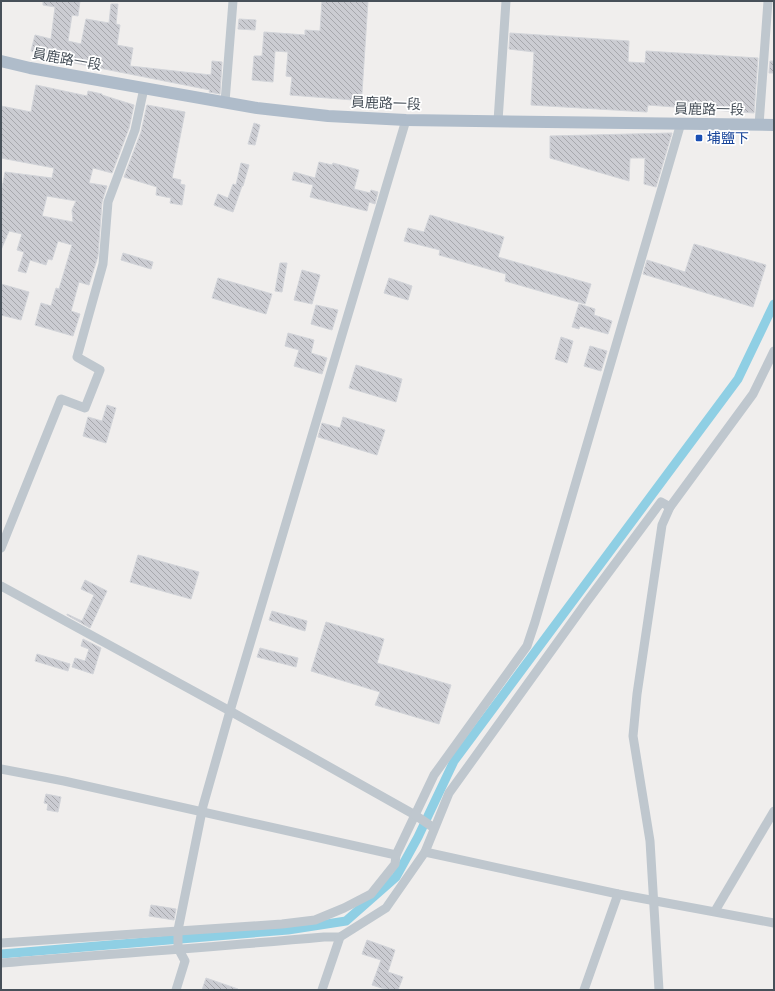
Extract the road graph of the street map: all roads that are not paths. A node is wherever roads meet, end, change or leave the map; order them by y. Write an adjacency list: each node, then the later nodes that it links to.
1 (233, 1): 6 (lane)
2 (506, 1): 8 (lane)
3 (768, 1): 10 (lane)
4 (1, 61): 5 (main road, 員鹿路一段)
5 (144, 88): 6 (main road, 員鹿路一段); 14 (lane)
6 (225, 102): 7 (main road, 員鹿路一段)
7 (406, 120): 8 (main road, 員鹿路一段); 16 (lane)
8 (498, 120): 9 (main road, 員鹿路一段)
9 (681, 123): 10 (main road, 員鹿路一段); 20 (lane)
10 (759, 125): 11 (main road, 員鹿路一段)
11 (774, 125)
12 (774, 351): 13 (lane)
13 (670, 507): 21 (lane); 25 (lane)
14 (1, 548)
15 (1, 586): 16 (lane)
16 (230, 711): 19 (lane); 20 (lane)
17 (1, 769): 19 (lane)
18 (774, 811): 26 (lane)
19 (202, 812): 23 (lane); 28 (lane)
20 (415, 815): 21 (lane); 23 (lane)
21 (434, 828): 22 (lane)
22 (424, 852): 24 (lane); 29 (lane)
23 (396, 855): 28 (lane)
24 (618, 894): 25 (lane); 35 (lane)
25 (654, 901): 26 (lane); 36 (lane)
26 (715, 911): 27 (lane)
27 (774, 923)
28 (178, 930): 30 (lane); 31 (lane)
29 (340, 937): 31 (lane); 34 (lane)
30 (1, 943)
31 (178, 948): 32 (lane); 33 (lane)
32 (1, 963)
33 (176, 990)
34 (322, 990)
35 (584, 990)
36 (659, 990)

